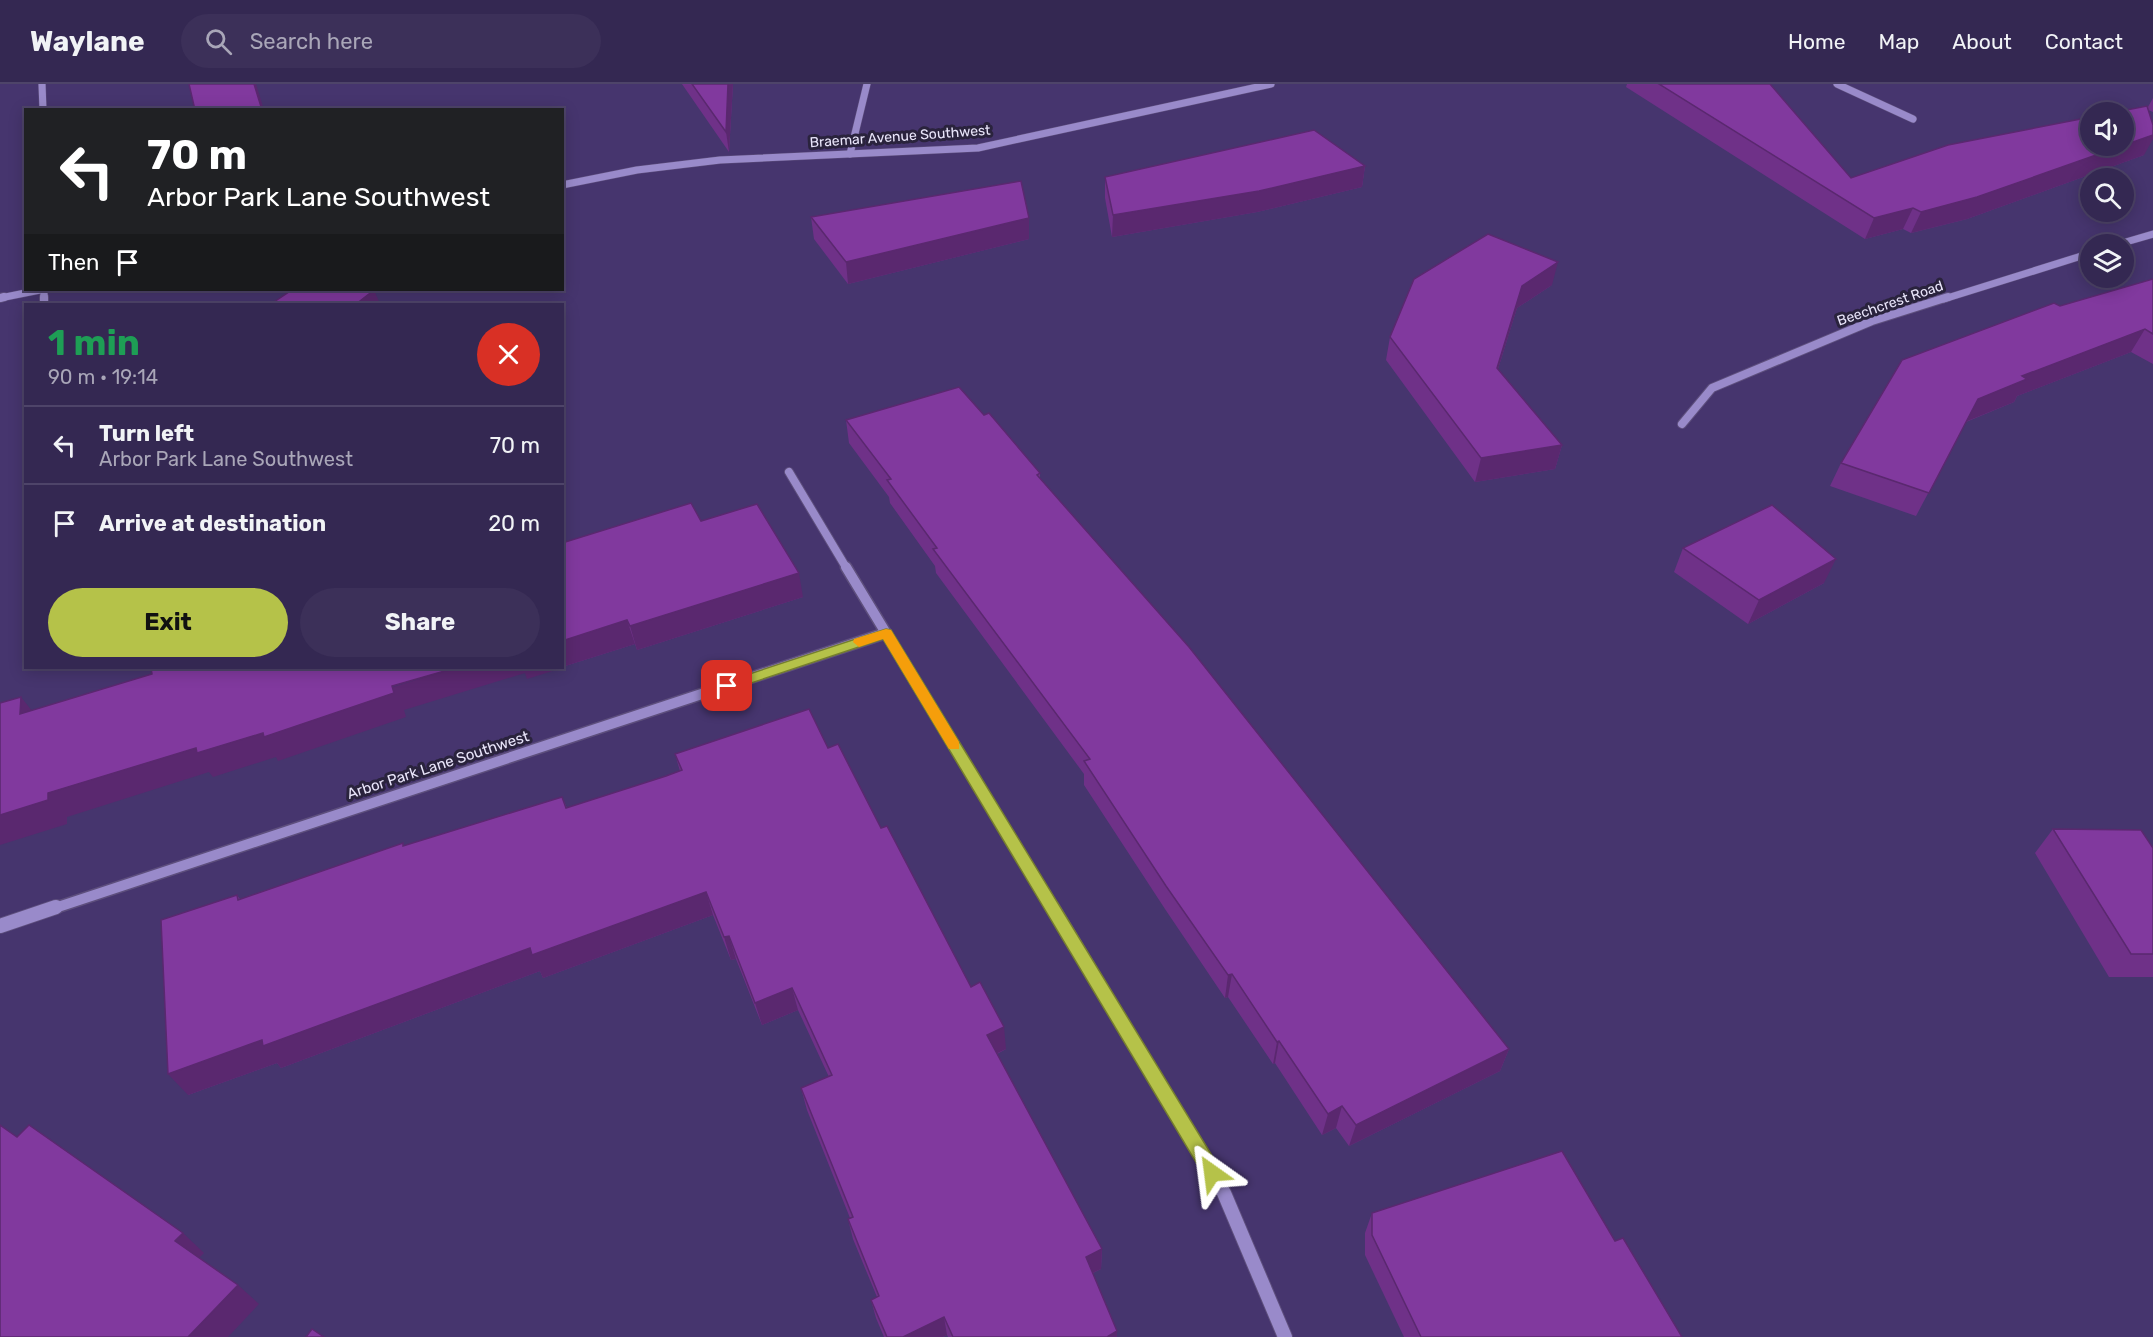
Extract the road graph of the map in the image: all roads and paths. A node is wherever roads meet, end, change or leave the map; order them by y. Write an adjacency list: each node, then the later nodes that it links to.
1 (42, 84): 5 (street)
2 (867, 84): 7 (street)
3 (1271, 84): 7 (street, Braemar Avenue Southwest)
4 (1837, 84): 6 (street)
5 (42, 108)
6 (1914, 119)
7 (850, 154): 8 (street, Braemar Avenue Southwest)
8 (564, 185)
9 (2153, 234): 10 (street)
10 (2134, 240)
11 (2080, 256): 14 (street, Beechcrest Road)
12 (37, 291): 13 (street)
13 (0, 298)
14 (1682, 424)
15 (789, 472): 16 (street)
16 (886, 633): 17 (street, Arbor Park Lane Southwest); 18 (street)
17 (0, 926)
18 (1285, 1337)

